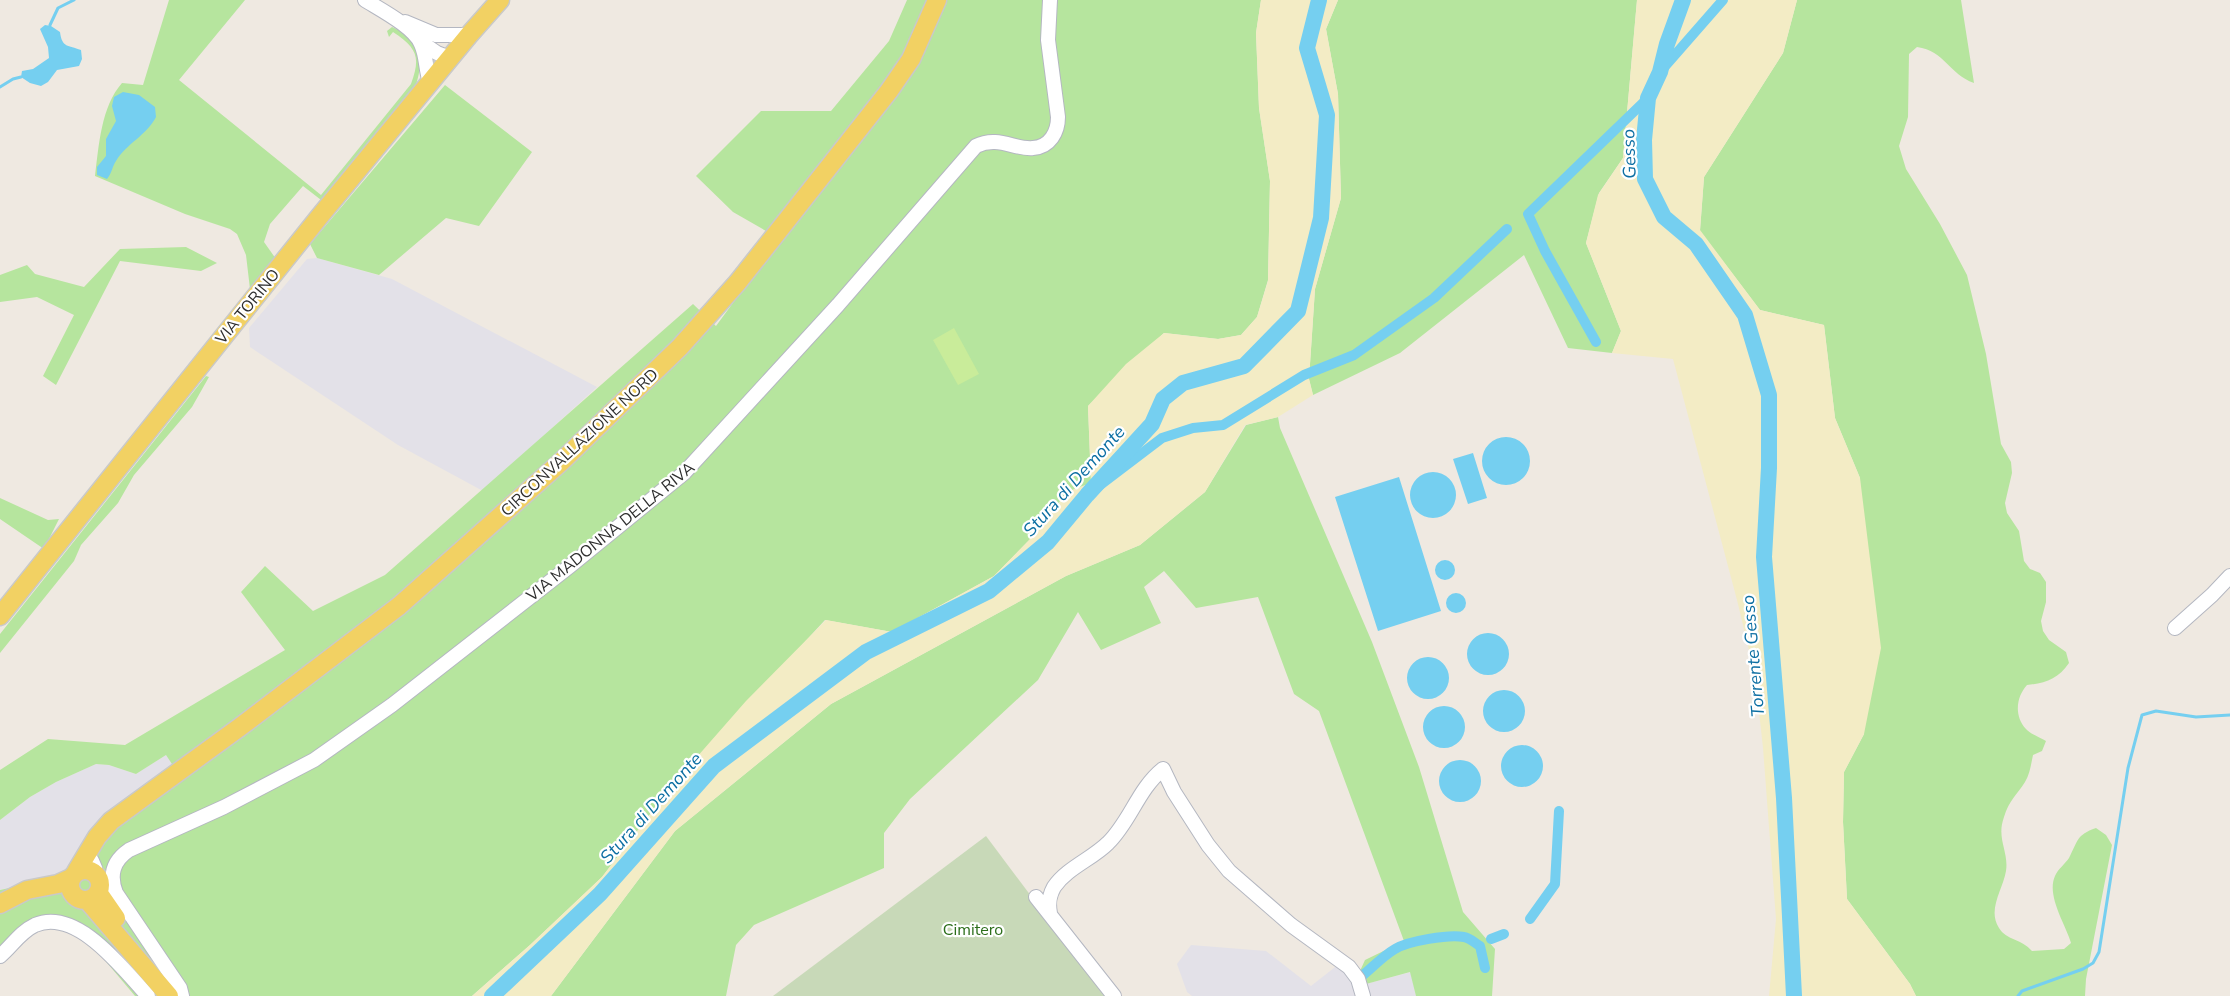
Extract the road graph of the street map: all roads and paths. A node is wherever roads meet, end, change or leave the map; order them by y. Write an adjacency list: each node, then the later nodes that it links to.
1 (365, 0): 5 (street)
2 (500, 0): 6 (main road, VIA TORINO)
3 (937, 0): 14 (main road, CIRCONVALLAZIONE NORD)
4 (1050, 0): 20 (street, VIA MADONNA DELLA RIVA)
5 (393, 17): 7 (street); 8 (street)
6 (469, 34): 7 (street); 9 (main road, VIA TORINO)
7 (436, 35): 9 (street)
8 (421, 42): 9 (street); 10 (street)
9 (450, 58): 10 (main road, VIA TORINO)
10 (430, 82): 12 (main road, VIA TORINO)
11 (2230, 576): 13 (street)
12 (0, 616)
13 (2175, 628)
14 (85, 879): 16 (main road); 19 (main road)
15 (1036, 897): 17 (street)
16 (0, 904)
17 (1050, 913): 21 (street); 22 (street)
18 (0, 956): 19 (street)
19 (160, 994)
20 (182, 996)
21 (1114, 996)
22 (1363, 996)

